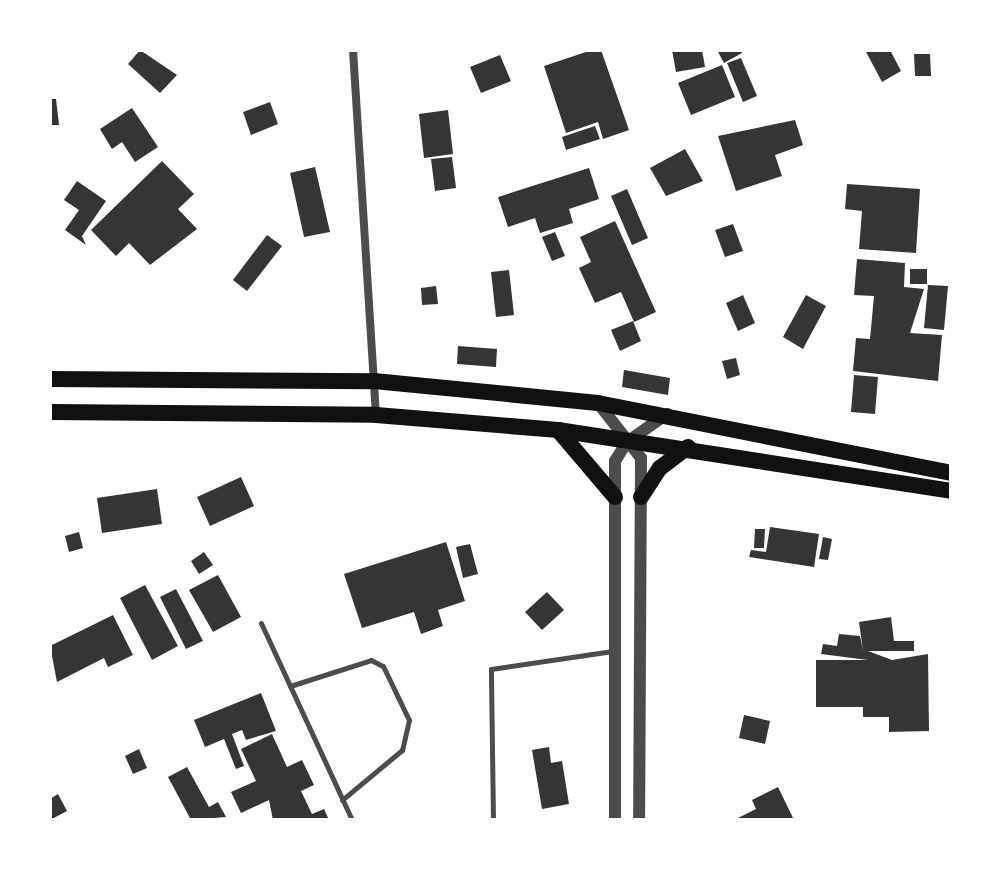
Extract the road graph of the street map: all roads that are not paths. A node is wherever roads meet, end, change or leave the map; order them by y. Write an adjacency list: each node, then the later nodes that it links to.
1 (353, 50): 3 (street)
2 (50, 379): 3 (main road)
3 (374, 381): 4 (main road); 7 (street)
4 (598, 403): 6 (main road); 9 (street)
5 (50, 412): 7 (main road)
6 (670, 412): 9 (street); 11 (main road)
7 (376, 415): 8 (main road)
8 (558, 430): 9 (main road); 13 (main road)
9 (631, 439): 10 (main road); 13 (street); 14 (street)
10 (688, 447): 12 (main road); 14 (main road)
11 (951, 473)
12 (951, 491)
13 (615, 497): 16 (street)
14 (641, 497): 22 (street)
15 (261, 623): 17 (lane)
16 (614, 651): 20 (lane); 21 (street)
17 (290, 686): 18 (lane); 18 (lane)
18 (342, 800): 19 (lane)
19 (352, 820)
20 (493, 820)
21 (615, 820)
22 (639, 820)

